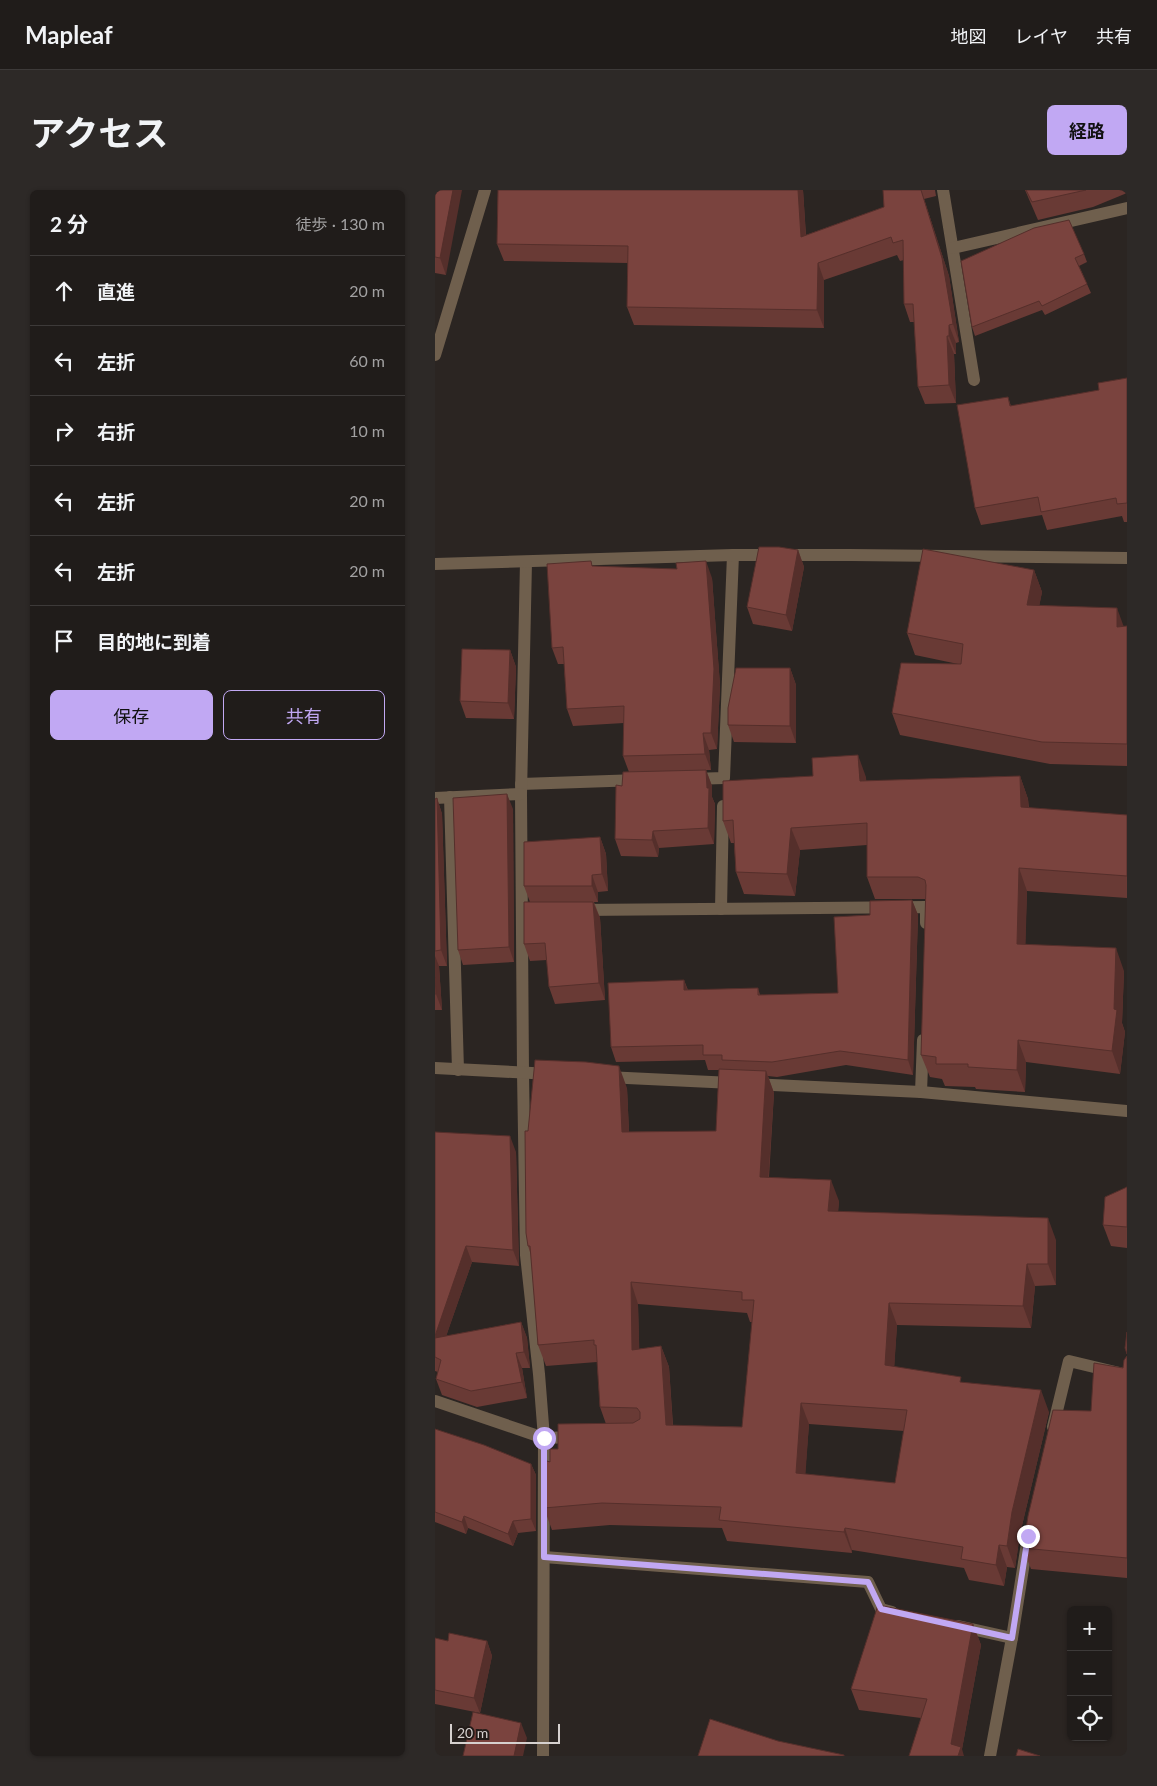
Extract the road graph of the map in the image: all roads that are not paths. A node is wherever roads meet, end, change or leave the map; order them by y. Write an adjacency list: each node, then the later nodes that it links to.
1 (485, 190): 5 (street)
2 (943, 190): 4 (street)
3 (1127, 208): 4 (street)
4 (953, 248): 6 (street)
5 (435, 355)
6 (974, 380)
7 (733, 555): 8 (street); 9 (street); 13 (street)
8 (1127, 558)
9 (526, 562): 10 (street); 14 (street)
10 (435, 564)
11 (676, 779): 13 (street)
12 (647, 780): 14 (street)
13 (724, 787): 17 (street)
14 (521, 789): 15 (street); 23 (street)
15 (451, 797): 16 (street); 22 (street)
16 (435, 798)
17 (721, 909): 18 (street); 19 (street)
18 (562, 910)
19 (925, 936)
20 (923, 1024): 26 (street)
21 (435, 1068): 22 (street)
22 (458, 1070): 23 (street)
23 (523, 1073): 24 (street); 32 (street)
24 (563, 1075)
25 (593, 1076): 26 (street)
26 (921, 1092): 27 (street)
27 (1127, 1111)
28 (1127, 1375): 30 (street)
29 (435, 1401): 32 (street)
30 (1052, 1435)
31 (583, 1437): 32 (street)
32 (544, 1438): 34 (street)
33 (1030, 1527): 37 (street)
34 (544, 1557): 35 (street); 38 (street)
35 (900, 1613)
36 (947, 1624): 37 (street)
37 (1012, 1638): 39 (street)
38 (543, 1756)
39 (990, 1756)

